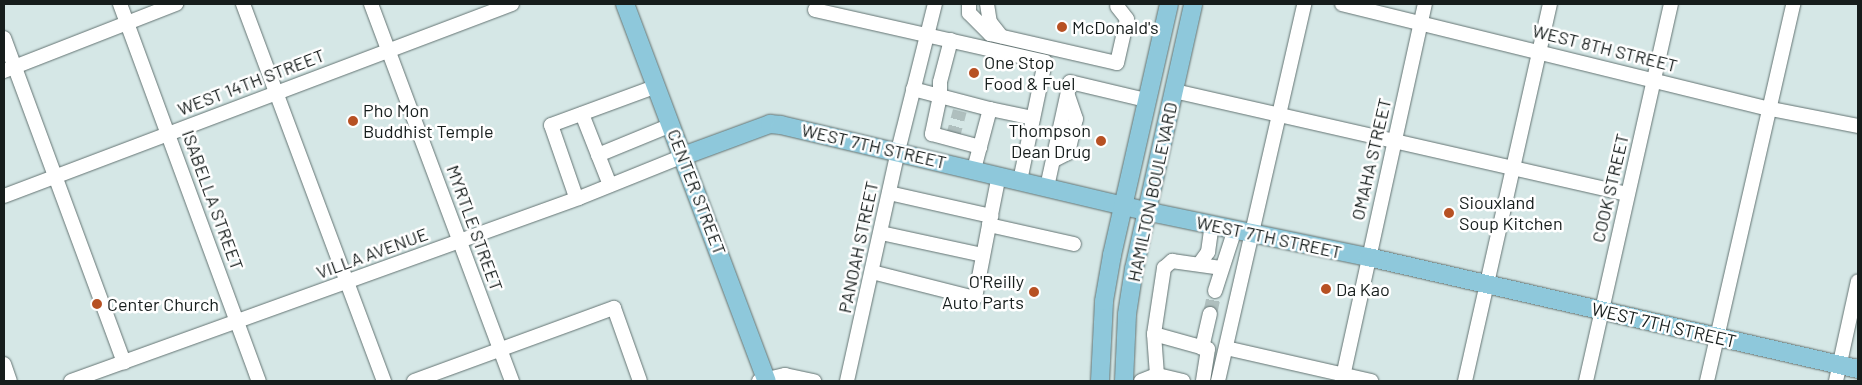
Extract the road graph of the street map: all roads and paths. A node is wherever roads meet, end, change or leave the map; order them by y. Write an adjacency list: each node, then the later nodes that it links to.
1 (120, 4): 22 (street, ISABELLA STREET)
2 (176, 4): 22 (street)
3 (243, 4): 34 (street)
4 (371, 4): 27 (street, MYRTLE STREET)
5 (512, 4): 19 (street, WEST 14TH STREET)
6 (625, 4): 31 (main road, CENTER STREET)
7 (935, 4): 23 (street, PANOAH STREET)
8 (969, 4): 24 (street)
9 (987, 4): 24 (street)
10 (1113, 4): 24 (street)
11 (1169, 4): 36 (main road, HAMILTON BOULEVARD)
12 (1194, 4): 33 (main road, HAMILTON BOULEVARD)
13 (1304, 4): 40 (street)
14 (1342, 4): 21 (street, WEST 8TH STREET)
15 (1425, 4): 21 (street, OMAHA STREET)
16 (1550, 4): 28 (street)
17 (1671, 4): 30 (street, COOK STREET)
18 (1793, 4): 38 (street)
19 (498, 6): 27 (street, WEST 14TH STREET)
20 (814, 10): 23 (street)
21 (1422, 21): 28 (street, WEST 8TH STREET); 45 (street, OMAHA STREET)
22 (128, 23): 29 (street); 44 (street, ISABELLA STREET)
23 (927, 34): 26 (street); 32 (street, PANOAH STREET)
24 (1002, 37)
25 (4, 38): 29 (street)
26 (951, 40): 35 (street); 41 (street)
27 (390, 50): 34 (street, WEST 14TH STREET); 67 (street, MYRTLE STREET)
28 (1538, 50): 30 (street, WEST 8TH STREET); 50 (street)
29 (9, 69): 53 (street)
30 (1654, 79): 38 (street, WEST 8TH STREET); 58 (street, COOK STREET)
31 (657, 86): 39 (street); 42 (main road, CENTER STREET)
32 (913, 89): 35 (street); 47 (street, PANOAH STREET)
33 (1174, 91): 40 (street); 62 (main road, HAMILTON BOULEVARD)
34 (277, 92): 44 (street, WEST 14TH STREET); 75 (street)
35 (940, 96): 37 (street); 46 (street)
36 (1146, 100): 56 (street); 61 (main road, HAMILTON BOULEVARD)
37 (990, 109): 41 (street); 46 (street)
38 (1771, 109): 43 (street, WEST 8TH STREET); 82 (street)
39 (582, 114): 48 (street); 60 (street)
40 (1278, 114): 45 (street); 65 (street)
41 (1033, 118): 54 (street)
42 (671, 125): 48 (street); 49 (main road, CENTER STREET)
43 (1858, 126)
44 (169, 133): 53 (street, WEST 14TH STREET); 80 (street, ISABELLA STREET)
45 (1394, 142): 50 (street); 70 (street, OMAHA STREET)
46 (980, 147): 51 (street)
47 (898, 151): 49 (main road, WEST 7TH STREET); 51 (main road, WEST 7TH STREET); 57 (street, PANOAH STREET)
48 (598, 155): 55 (street)
49 (683, 156): 55 (street, VILLA AVENUE); 92 (main road, CENTER STREET)
50 (1512, 167): 58 (street); 76 (street)
51 (974, 169): 52 (main road, WEST 7TH STREET)
52 (999, 175): 54 (main road, WEST 7TH STREET); 63 (street)
53 (56, 176): 59 (street, WEST 14TH STREET); 86 (street)
54 (1020, 181): 56 (main road, WEST 7TH STREET)
55 (610, 185): 60 (street, VILLA AVENUE)
56 (1047, 187): 61 (main road, WEST 7TH STREET)
57 (889, 193): 63 (street); 66 (street, PANOAH STREET)
58 (1627, 194): 78 (street, COOK STREET)
59 (4, 196)
60 (576, 197): 67 (street, VILLA AVENUE)
61 (1122, 206): 62 (main road, WEST 7TH STREET); 102 (main road, HAMILTON BOULEVARD)
62 (1145, 212): 64 (main road, WEST 7TH STREET); 103 (main road, HAMILTON BOULEVARD)
63 (990, 221): 68 (street); 69 (street)
64 (1212, 225): 65 (main road, WEST 7TH STREET); 71 (street)
65 (1243, 231): 70 (main road, WEST 7TH STREET); 72 (street); 84 (street)
66 (881, 233): 69 (street); 73 (street, PANOAH STREET)
67 (459, 240): 75 (street, VILLA AVENUE); 85 (street, MYRTLE STREET)
68 (1074, 244)
69 (983, 255): 73 (street)
70 (1368, 257): 76 (main road, WEST 7TH STREET); 91 (street, OMAHA STREET)
71 (1200, 263): 72 (street); 81 (street)
72 (1221, 268): 77 (street)
73 (872, 272): 101 (street, PANOAH STREET)
74 (1858, 280): 89 (street)
75 (347, 282): 80 (street, VILLA AVENUE); 96 (street)
76 (1486, 284): 78 (main road, WEST 7TH STREET); 109 (street)
77 (1215, 291)
78 (1601, 310): 82 (main road, WEST 7TH STREET); 110 (street, COOK STREET)
79 (1210, 314): 83 (street)
80 (237, 322): 86 (street, VILLA AVENUE); 95 (street, ISABELLA STREET)
81 (1154, 334): 83 (street); 90 (street)
82 (1718, 338): 89 (main road, WEST 7TH STREET); 111 (street)
83 (1202, 348): 106 (street)
84 (1226, 348): 91 (street); 107 (street)
85 (500, 350): 97 (street); 98 (street, MYRTLE STREET); 99 (street)
86 (124, 362): 94 (street, VILLA AVENUE)
87 (4, 364): 93 (street)
88 (1858, 369): 89 (main road, WEST 7TH STREET)
89 (1838, 373)
90 (1157, 375): 104 (street); 105 (street)
91 (1342, 378): 108 (street)
92 (764, 380): 100 (street)
93 (10, 381)
94 (71, 381)
95 (259, 381)
96 (384, 381)
97 (414, 381)
98 (512, 381)
99 (640, 381)
100 (814, 381)
101 (847, 381)
102 (1100, 381)
103 (1124, 381)
104 (1141, 381)
105 (1182, 381)
106 (1203, 381)
107 (1218, 381)
108 (1371, 381)
109 (1465, 381)
110 (1586, 381)
111 (1707, 381)

